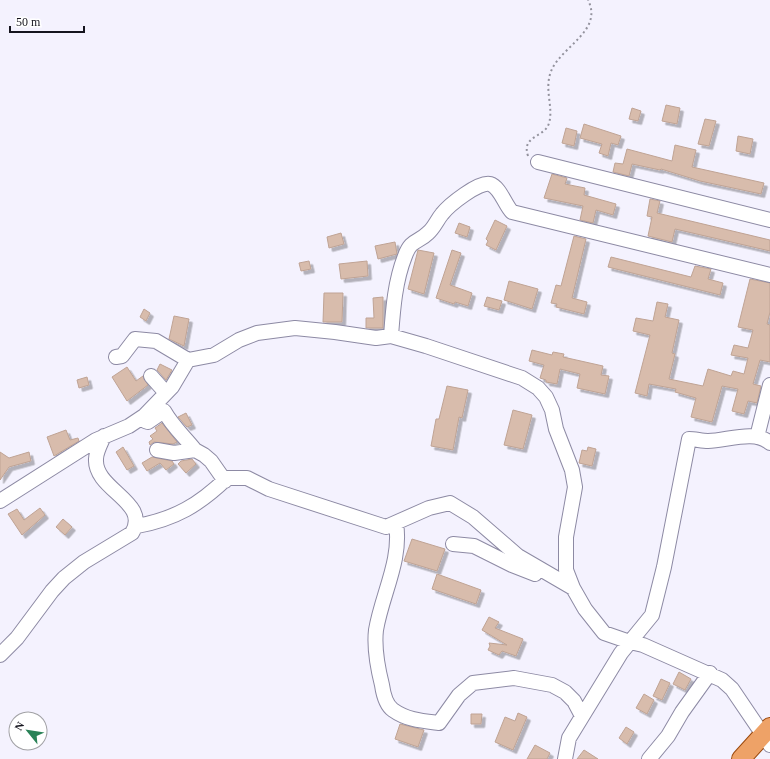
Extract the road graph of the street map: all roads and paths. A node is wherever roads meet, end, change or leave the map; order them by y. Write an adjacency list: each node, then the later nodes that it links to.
1 (588, 0): 2 (path)
2 (538, 162): 3 (street)
3 (770, 220)
4 (770, 275): 5 (street)
5 (391, 336): 7 (street); 21 (street)
6 (116, 358): 7 (street)
7 (188, 360): 10 (street)
8 (152, 376): 10 (street)
9 (770, 385): 13 (street)
10 (166, 393): 11 (street)
11 (140, 419): 12 (street); 15 (street)
12 (104, 436): 17 (street); 19 (street)
13 (764, 440): 22 (street)
14 (157, 450): 15 (street)
15 (195, 450): 16 (street)
16 (225, 481): 18 (street); 19 (street)
17 (0, 501)
18 (396, 523): 21 (street); 25 (street)
19 (137, 526): 23 (street)
20 (453, 544): 21 (street)
21 (573, 588): 22 (street)
22 (630, 642): 24 (street); 25 (street)
23 (0, 656)
24 (710, 673): 26 (street); 28 (street)
25 (582, 716): 27 (street)
26 (767, 735): 29 (main road)
27 (564, 759)
28 (648, 759)
29 (740, 759)

